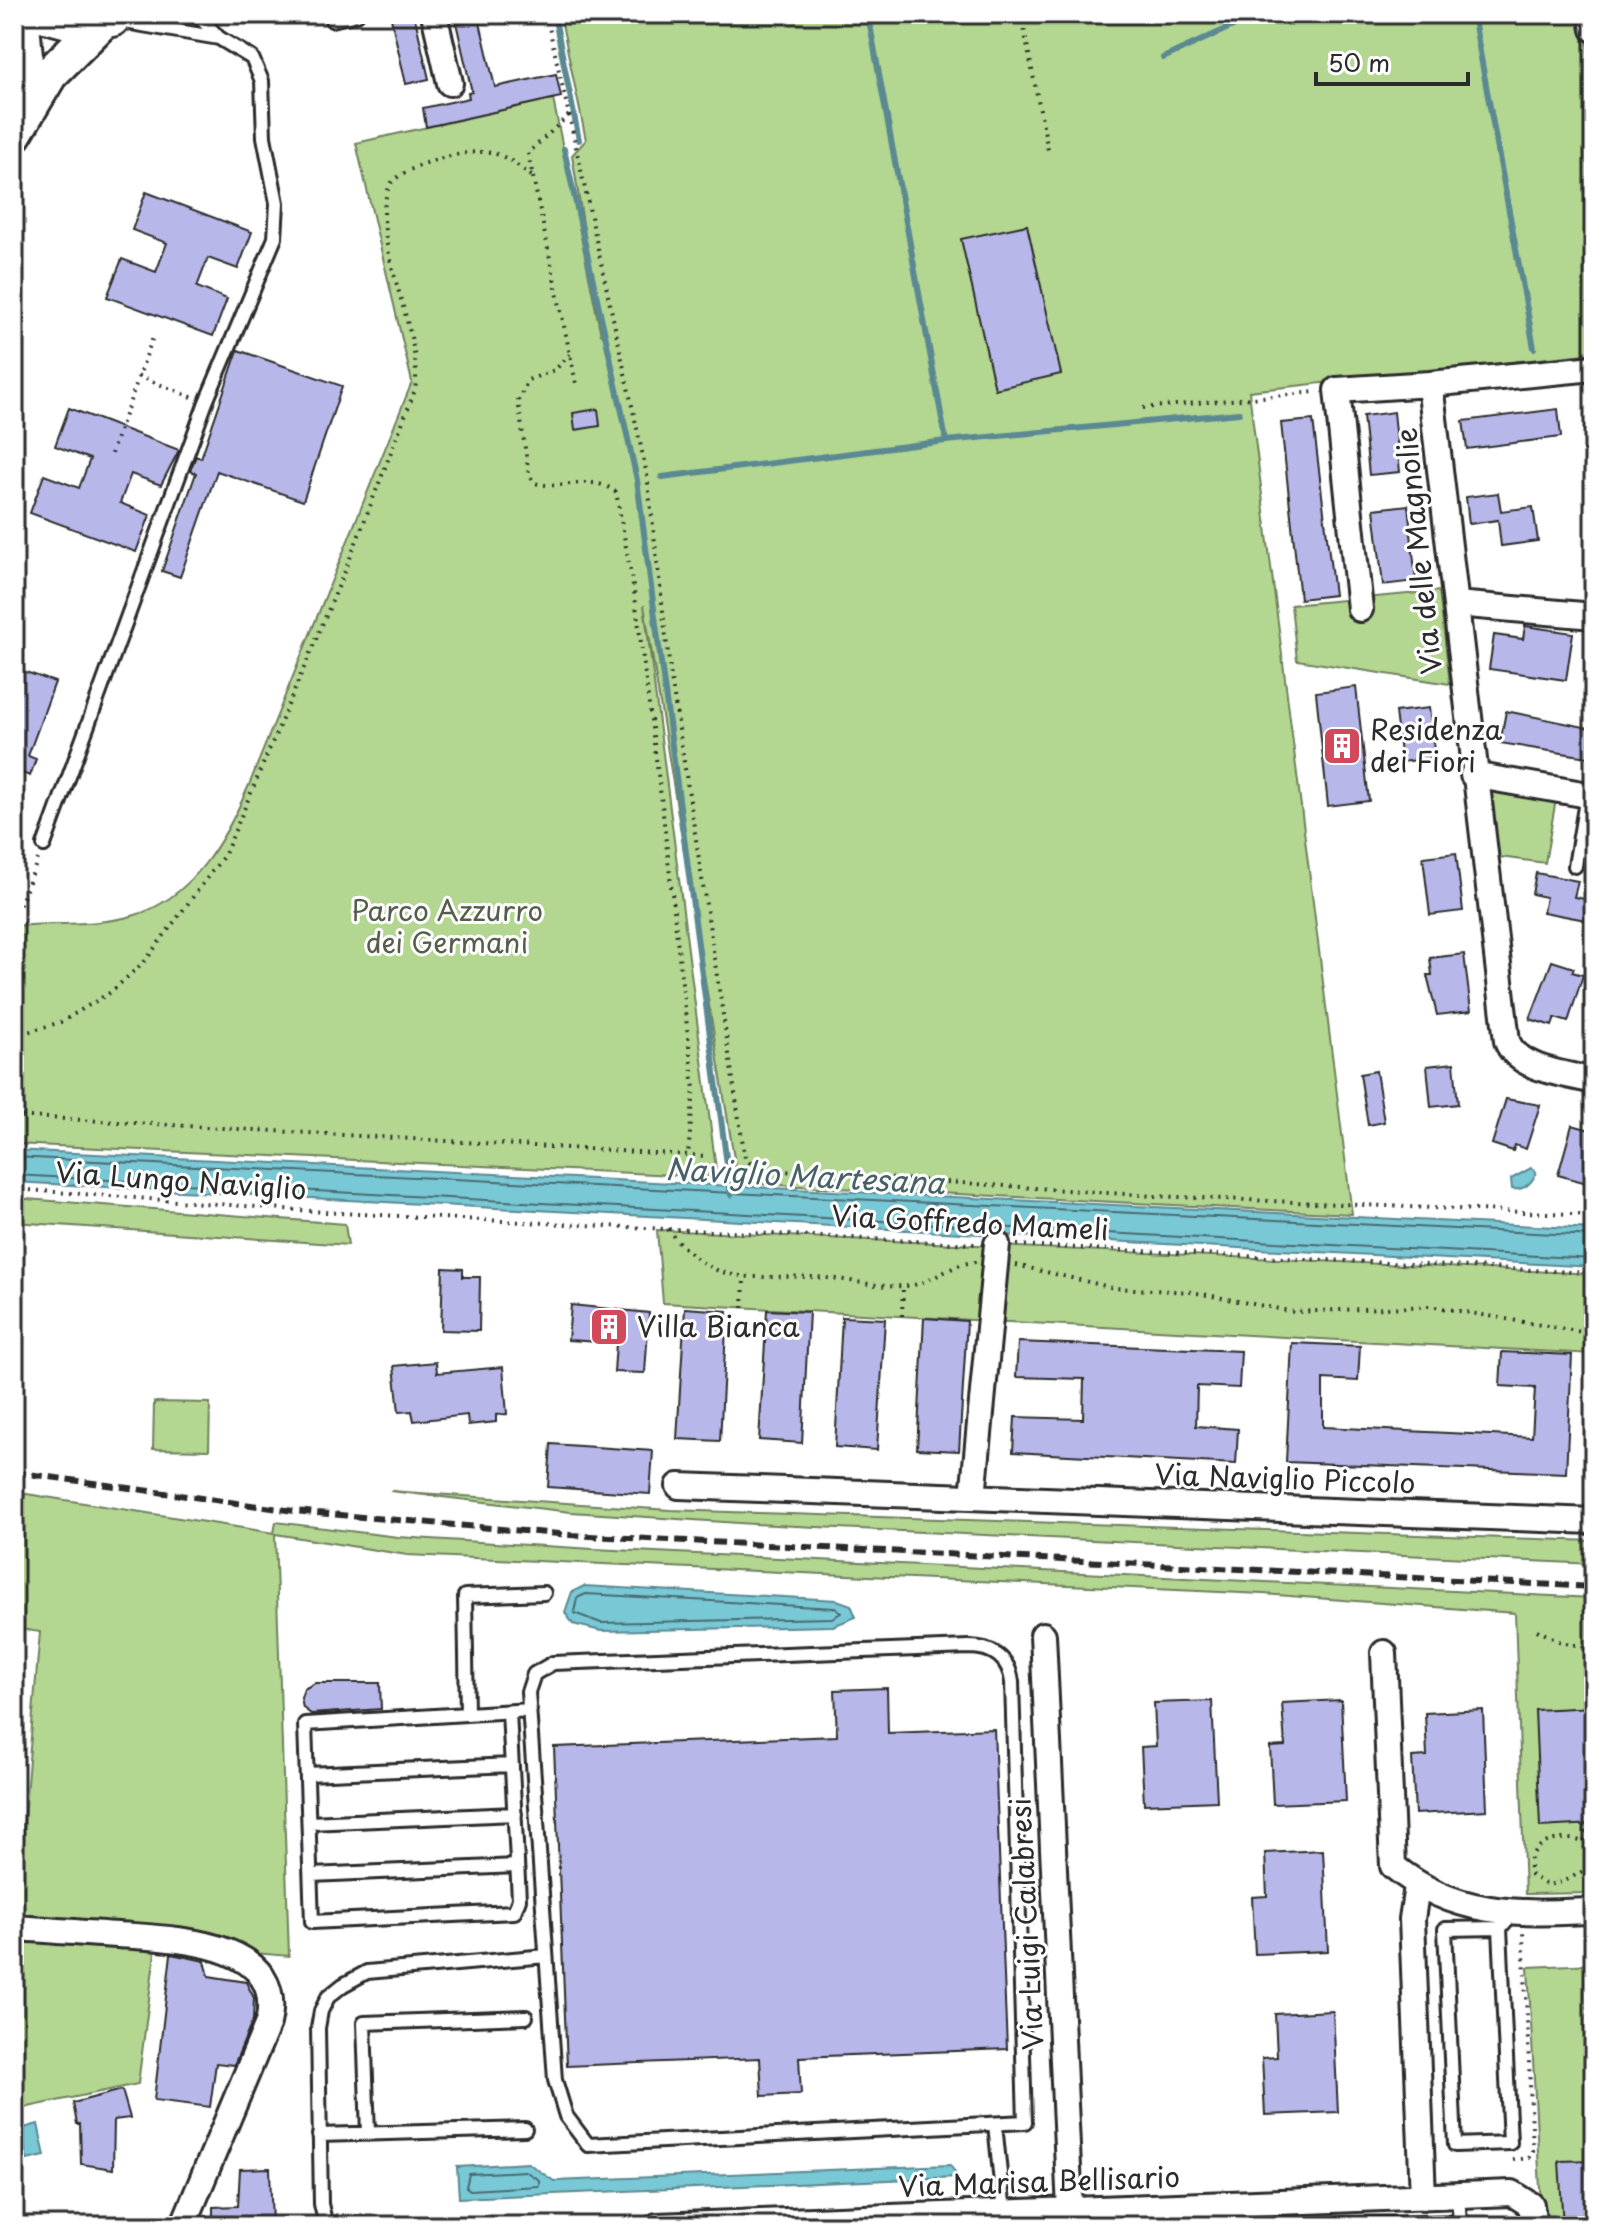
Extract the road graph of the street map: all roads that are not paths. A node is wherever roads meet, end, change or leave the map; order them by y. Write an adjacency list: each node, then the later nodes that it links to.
1 (21, 14): 13 (main road)
2 (42, 14): 7 (main road)
3 (197, 14): 10 (lane)
4 (357, 14): 8 (lane)
5 (434, 14): 12 (street)
6 (1591, 14): 9 (street)
7 (112, 19): 10 (lane); 14 (main road)
8 (332, 20)
9 (1594, 29)
10 (219, 38): 22 (lane)
11 (14, 61): 13 (main road)
12 (450, 83)
13 (20, 95): 14 (main road)
14 (15, 131)
15 (1594, 368): 16 (street, Via delle Magnolie)
16 (1430, 384): 17 (street, Via delle Magnolie); 18 (street, Via delle Magnolie)
17 (1456, 604): 19 (street); 20 (street, Via delle Magnolie)
18 (1360, 609)
19 (1594, 616)
20 (1473, 775): 21 (street); 24 (street, Via delle Magnolie)
21 (1591, 795): 23 (lane)
22 (44, 845)
23 (1575, 866)
24 (1594, 1081)
25 (996, 1253): 27 (street)
26 (679, 1486): 27 (street, Via Naviglio Piccolo)
27 (973, 1497): 28 (street, Via Naviglio Piccolo)
28 (1594, 1521)
29 (544, 1593): 34 (lane)
30 (1043, 1635): 53 (street, Via Luigi Calabresi)
31 (1384, 1653): 41 (street)
32 (530, 1710): 33 (lane); 45 (lane); 47 (lane)
33 (509, 1712): 34 (lane); 35 (lane)
34 (467, 1714): 36 (lane)
35 (512, 1765): 36 (lane); 37 (lane)
36 (307, 1774): 38 (lane)
37 (515, 1814): 38 (lane); 39 (lane)
38 (309, 1823): 40 (lane)
39 (517, 1866): 40 (lane); 40 (lane)
40 (311, 1875)
41 (1417, 1886): 43 (street); 52 (street)
42 (1594, 1911): 43 (street)
43 (1506, 1921): 43 (lane)
44 (14, 1928): 57 (street)
45 (546, 1956): 47 (lane); 50 (lane)
46 (526, 2017): 49 (lane)
47 (995, 2124): 54 (lane)
48 (525, 2129): 49 (lane)
49 (368, 2134): 50 (lane)
50 (319, 2135): 58 (lane)
51 (1458, 2196): 52 (street, Via Marisa Bellisario); 60 (lane); 61 (street, Via Marisa Bellisario)
52 (1423, 2197): 55 (street, Via Marisa Bellisario)
53 (1070, 2210): 54 (street, Via Marisa Bellisario); 55 (street, Via Marisa Bellisario)
54 (1004, 2213): 56 (street, Via Marisa Bellisario)
55 (1183, 2216)
56 (874, 2222): 59 (street, Via Marisa Bellisario)
57 (183, 2226)
58 (326, 2226)
59 (657, 2226)
60 (1326, 2226)
61 (1534, 2226)

